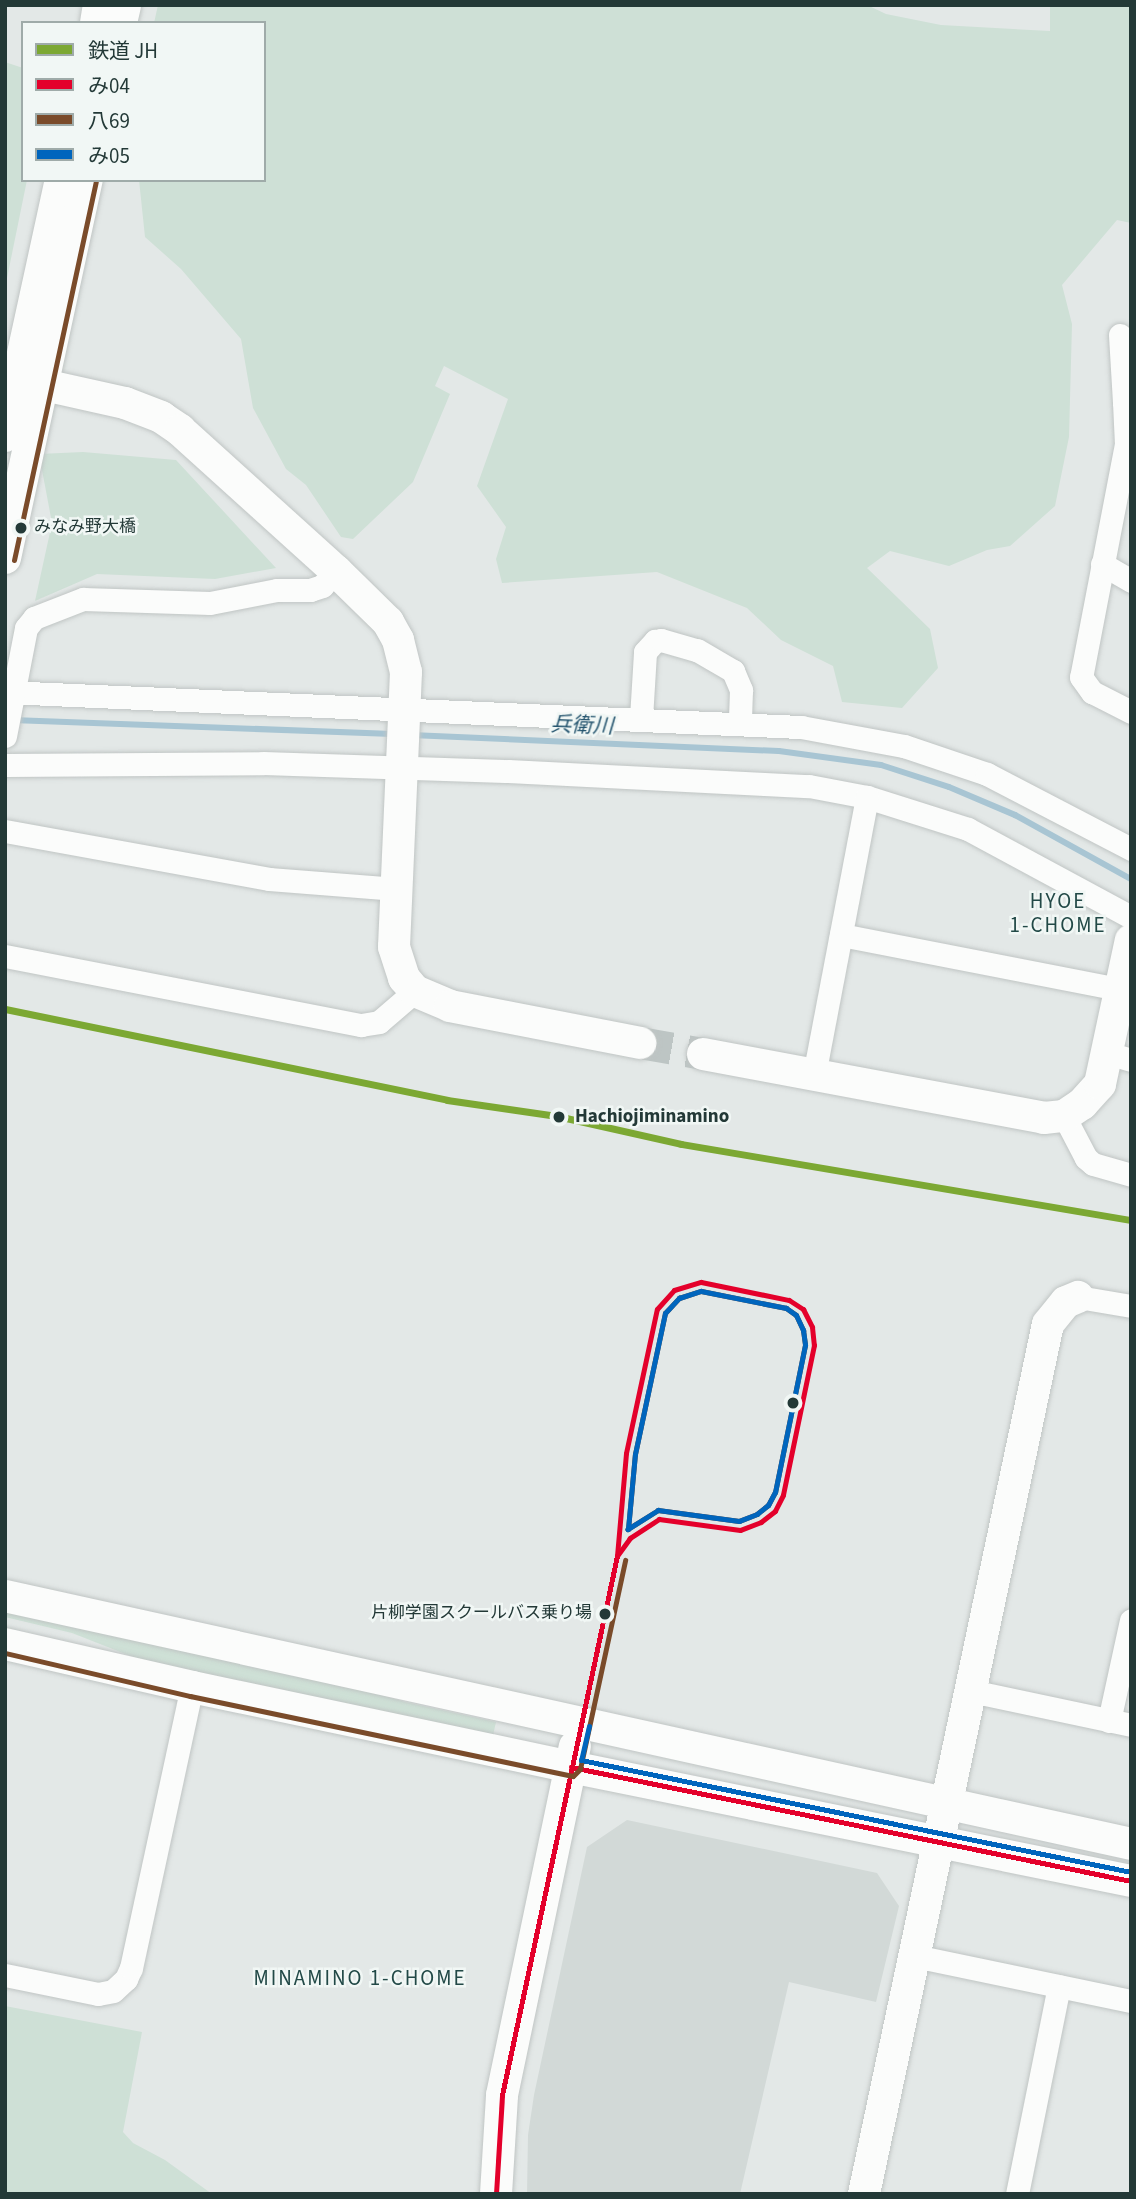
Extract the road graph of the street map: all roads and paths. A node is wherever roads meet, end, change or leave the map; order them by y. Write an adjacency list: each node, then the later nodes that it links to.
1 (61, 182): 4 (street)
2 (86, 182): 4 (street)
3 (1120, 335): 5 (street)
4 (30, 382): 6 (street); 7 (street); 9 (street)
5 (1127, 402): 8 (street)
6 (5, 436)
7 (5, 558)
8 (1102, 564): 10 (street); 12 (street)
9 (336, 570): 11 (street); 16 (street)
10 (1131, 581)
11 (11, 695): 15 (street); 16 (street)
12 (1131, 712)
13 (641, 718): 14 (street); 14 (street); 16 (street)
14 (740, 722): 20 (street)
15 (6, 733)
16 (404, 735): 17 (street); 18 (street); 21 (street)
17 (5, 765)
18 (867, 797): 22 (street); 23 (street)
19 (5, 831): 21 (street)
20 (1131, 849)
21 (397, 889): 27 (street)
22 (1131, 917)
23 (841, 935): 26 (street); 31 (street)
24 (1131, 940): 26 (street)
25 (5, 956): 27 (street)
26 (1119, 989): 30 (street)
27 (415, 991): 28 (street)
28 (640, 1043)
29 (703, 1054): 31 (street)
30 (1119, 1056): 32 (street)
31 (814, 1075): 32 (street)
32 (1064, 1116): 33 (street)
33 (1131, 1175)
34 (1078, 1297): 35 (street); 40 (street)
35 (1131, 1306)
36 (5, 1596): 41 (street)
37 (1131, 1620): 42 (street)
38 (5, 1644): 39 (street)
39 (192, 1687): 43 (street); 49 (street)
40 (971, 1691): 42 (street); 44 (street)
41 (580, 1722): 43 (street); 44 (street)
42 (1120, 1723)
43 (571, 1767): 45 (street); 52 (street)
44 (947, 1804): 45 (street); 46 (street)
45 (939, 1842): 47 (street); 48 (street)
46 (1131, 1844)
47 (1131, 1881)
48 (915, 1956): 50 (street); 53 (street)
49 (5, 1975)
50 (1059, 1986): 51 (street); 54 (street)
51 (1131, 2001)
52 (496, 2194)
53 (864, 2194)
54 (1017, 2194)

